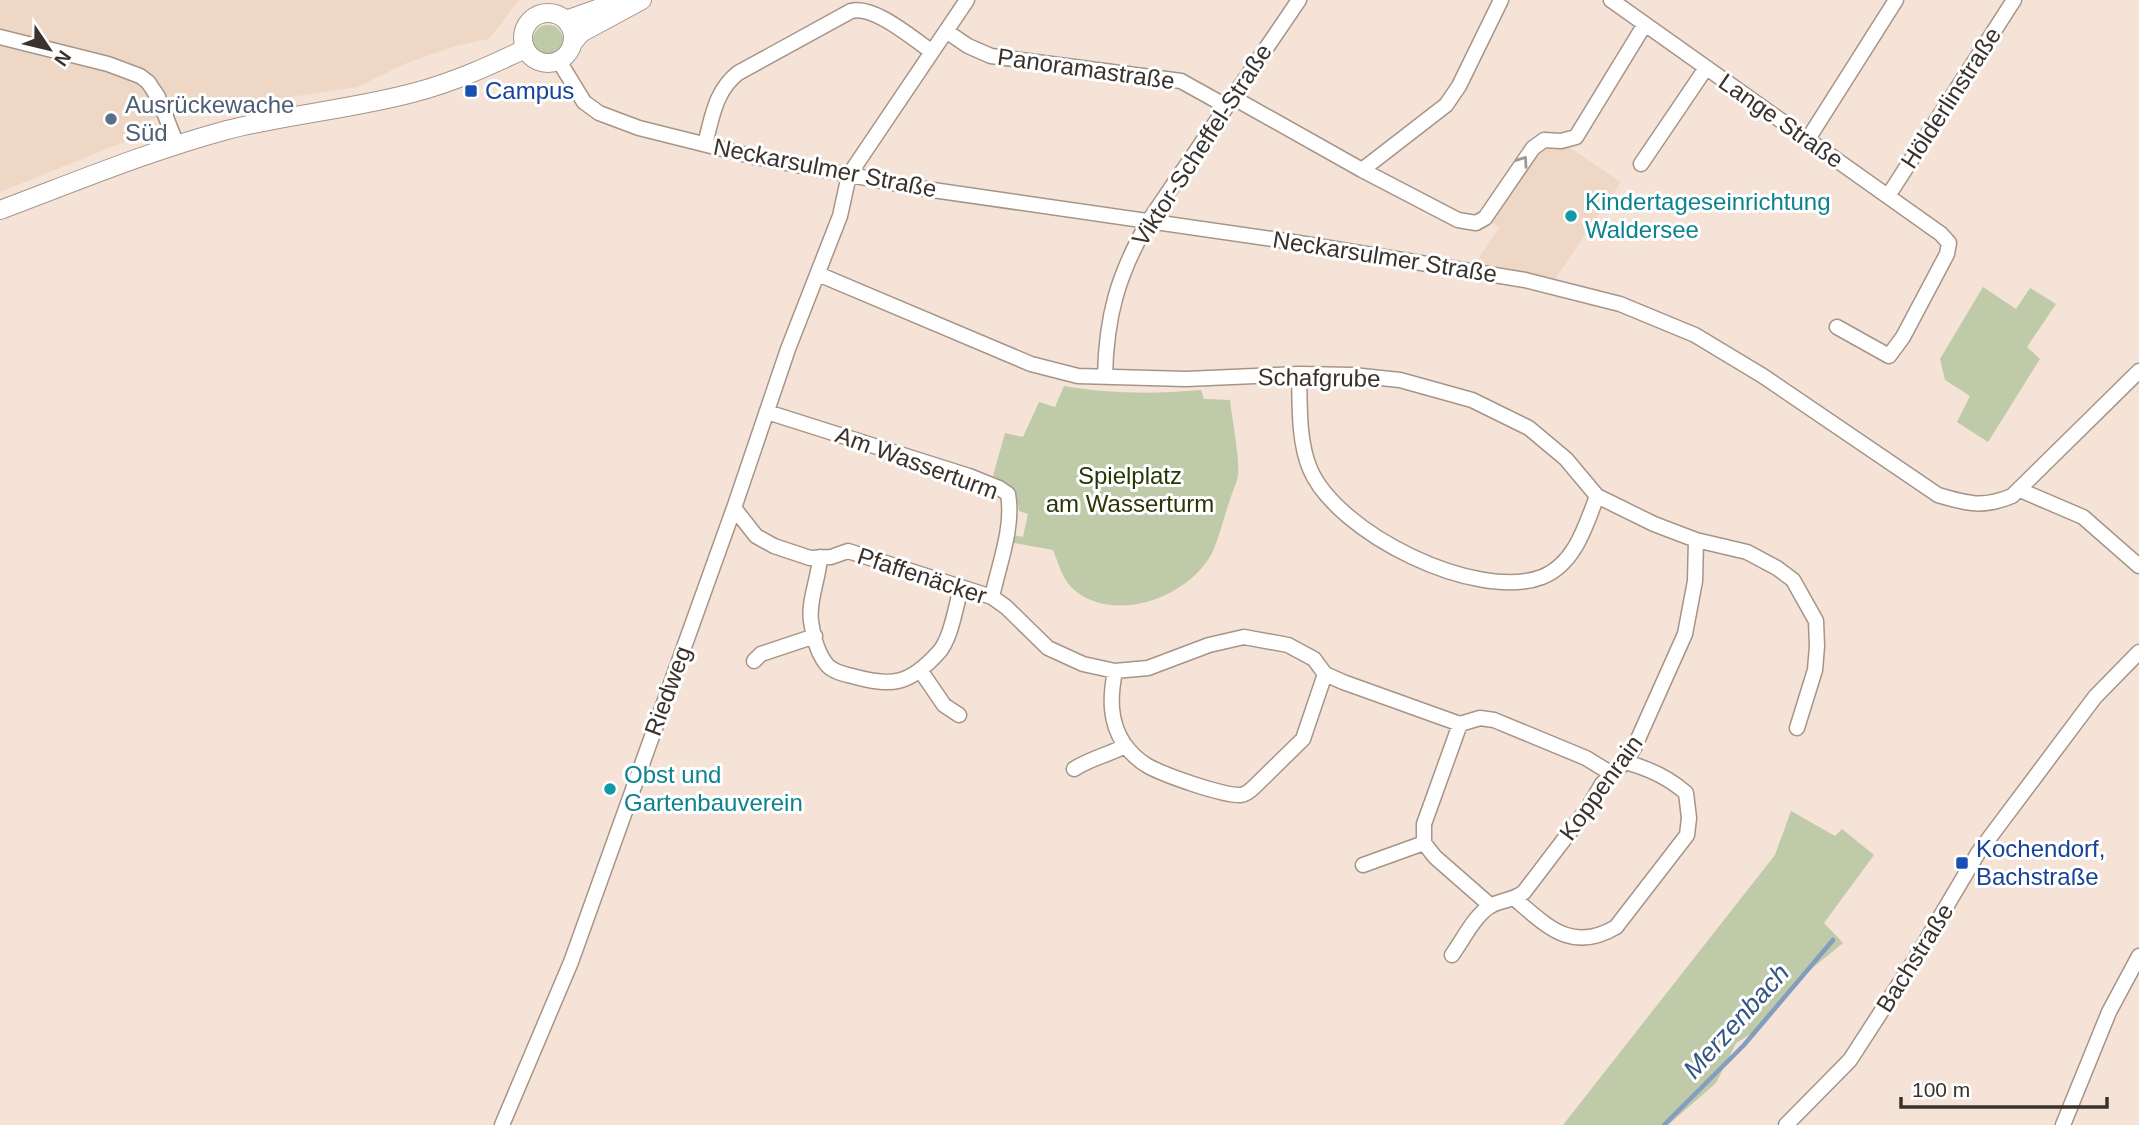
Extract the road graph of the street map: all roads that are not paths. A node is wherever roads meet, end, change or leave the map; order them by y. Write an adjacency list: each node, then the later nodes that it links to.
1 (622, 0): 9 (street)
2 (642, 0): 13 (street)
3 (967, 0): 11 (street)
4 (1299, 0): 18 (street, Viktor-Scheffel-Straße)
5 (1501, 0): 23 (street)
6 (1611, 0): 10 (street, Lange Straße)
7 (1896, 0): 19 (street)
8 (2014, 0): 25 (street, Hölderlinstraße)
9 (566, 20): 13 (street); 14 (street)
10 (1645, 24): 17 (street, Lange Straße); 23 (street, Panoramastraße, one-way to 10)
11 (946, 31): 15 (street); 18 (street, Panoramastraße)
12 (0, 37): 21 (street)
13 (572, 44): 16 (street)
14 (525, 49): 16 (street); 21 (street)
15 (932, 51): 20 (street); 24 (street)
16 (559, 61): 20 (street, Neckarsulmer Straße)
17 (1706, 68): 19 (street, Lange Straße); 22 (street)
18 (1229, 102): 23 (street, Panoramastraße); 27 (street, Viktor-Scheffel-Straße)
19 (1808, 139): 25 (street, Lange Straße)
20 (705, 144): 24 (street, Neckarsulmer Straße)
21 (177, 145): 26 (street)
22 (1641, 164)
23 (1362, 170)
24 (849, 175): 27 (street, Neckarsulmer Straße); 28 (street, Riedweg)
25 (1888, 196): 29 (street, Lange Straße)
26 (0, 210)
27 (1148, 222): 32 (street, Viktor-Scheffel-Straße); 34 (street, Neckarsulmer Straße)
28 (818, 274): 32 (street, Schafgrube); 33 (street, Riedweg)
29 (1837, 327)
30 (2139, 371): 34 (street, Neckarsulmer Straße)
31 (1299, 374): 32 (street, Schafgrube); 35 (street, Schafgrube); 35 (street)
32 (1105, 377)
33 (767, 412): 36 (street, Riedweg); 41 (street, Am Wasserturm)
34 (2020, 490): 39 (street)
35 (1597, 496): 37 (street, Schafgrube)
36 (734, 508): 38 (street, Pfaffenäcker); 61 (street, Riedweg)
37 (1696, 540): 50 (street, Schafgrube); 52 (street, Koppenrain)
38 (820, 557): 40 (street, Pfaffenäcker); 42 (street)
39 (2139, 566)
40 (961, 588): 41 (street, Pfaffenäcker); 45 (street)
41 (992, 597): 46 (street, Pfaffenäcker)
42 (815, 636): 44 (street); 45 (street)
43 (2139, 652): 62 (street, Bachstraße)
44 (754, 661)
45 (920, 670): 48 (street)
46 (1115, 671): 47 (street, Pfaffenäcker); 51 (street)
47 (1325, 674): 49 (street, Pfaffenäcker); 51 (street)
48 (959, 715)
49 (1460, 724): 54 (street, Pfaffenäcker); 55 (street)
50 (1797, 728)
51 (1125, 747): 53 (street)
52 (1625, 762): 54 (street, Koppenrain); 57 (street)
53 (1074, 769)
54 (1612, 774): 57 (street, Koppenrain)
55 (1424, 843): 56 (street); 58 (street)
56 (1363, 865)
57 (1515, 899): 58 (street)
58 (1491, 906): 59 (street)
59 (1452, 955)
60 (2139, 956): 63 (street)
61 (502, 1125)
62 (1786, 1125)
63 (2063, 1125)

